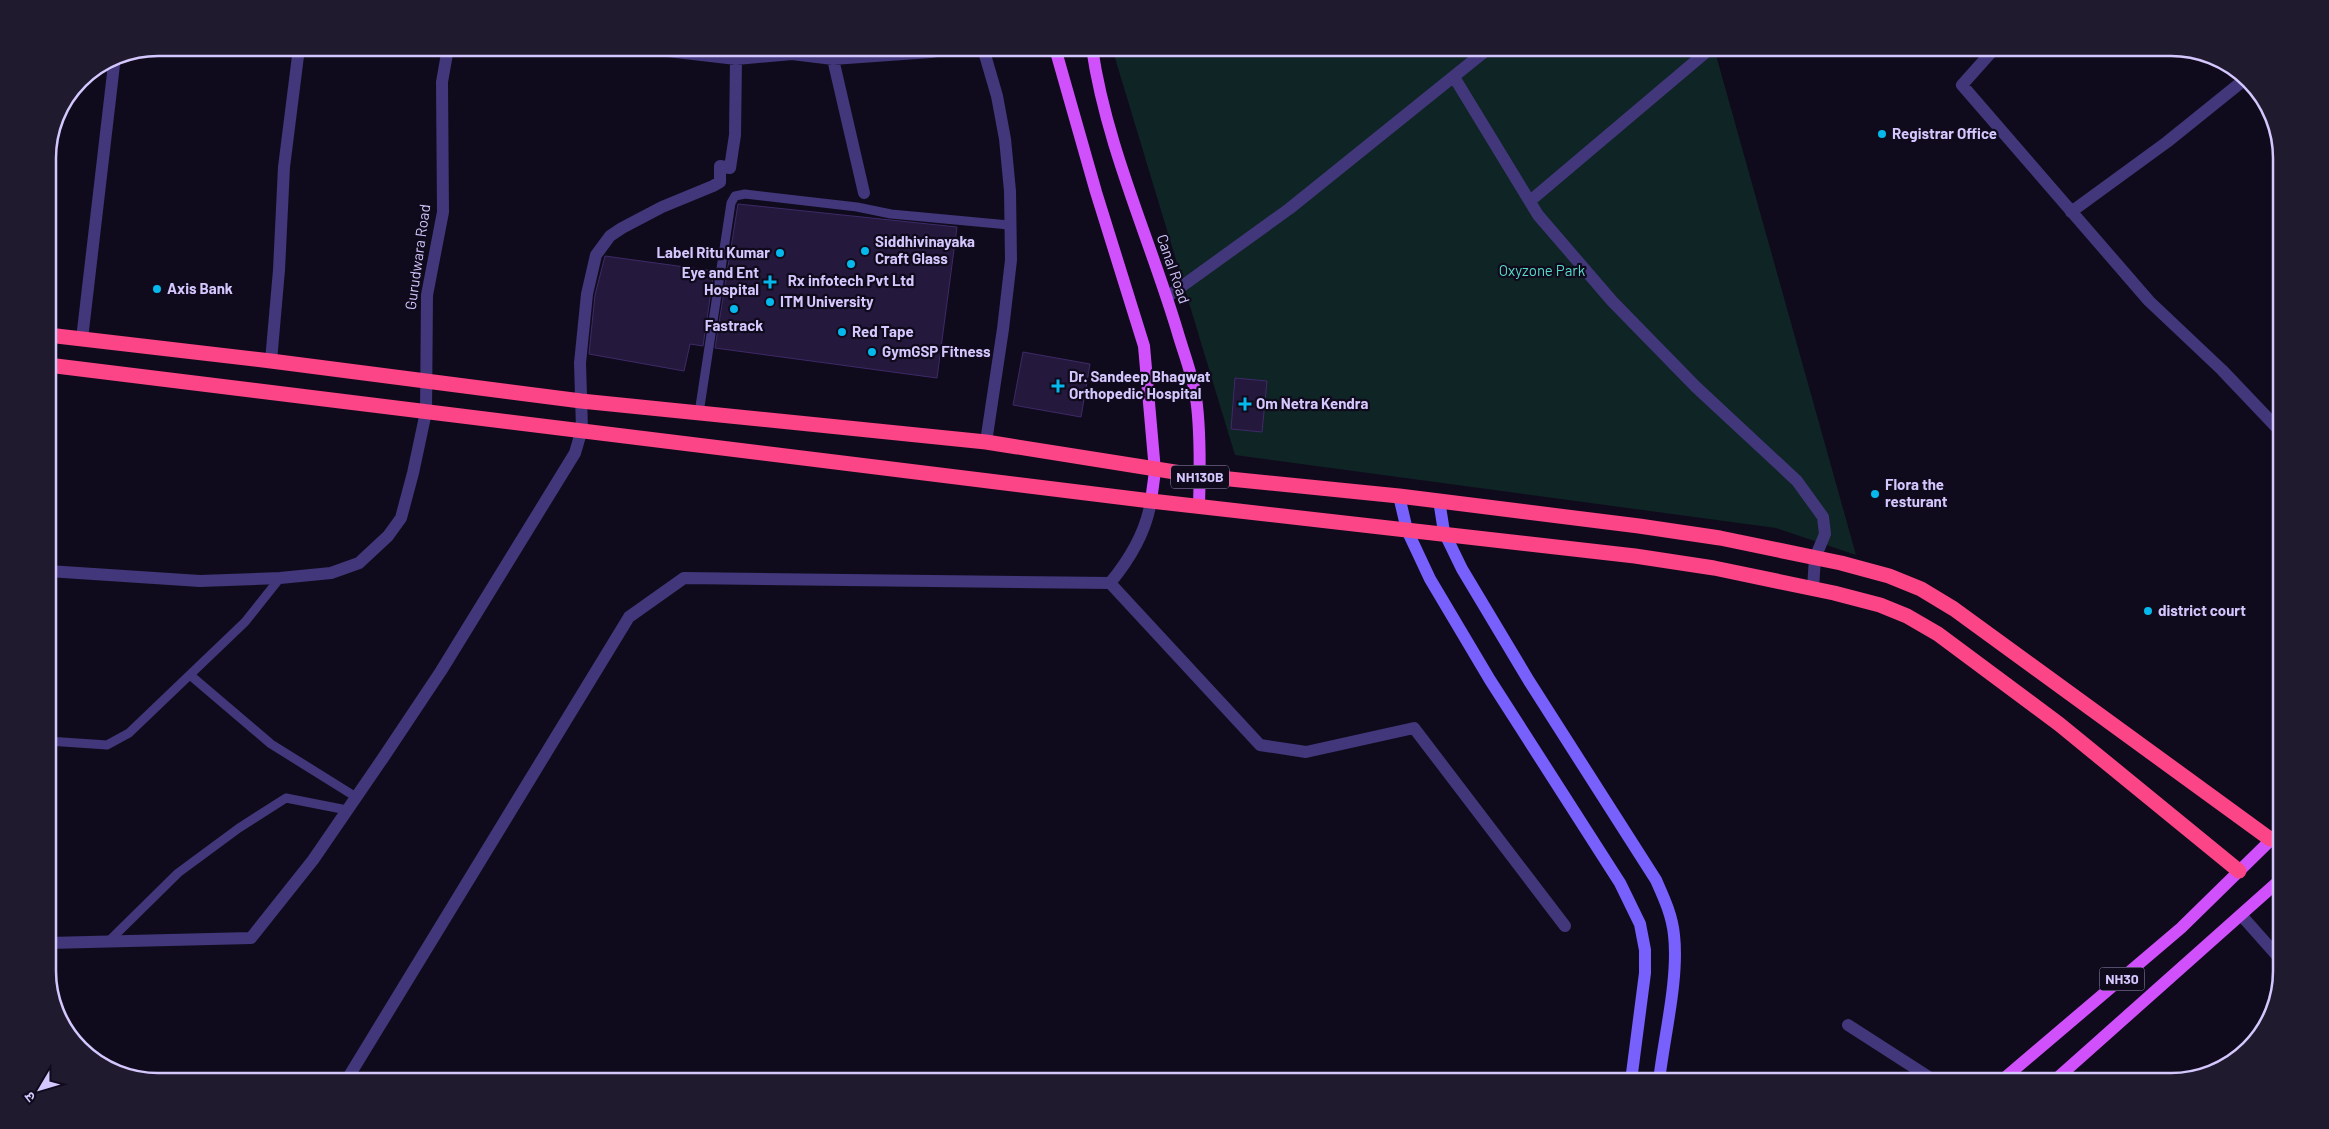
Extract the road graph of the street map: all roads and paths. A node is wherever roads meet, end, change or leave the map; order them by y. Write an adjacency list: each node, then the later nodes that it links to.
1 (298, 56): 25 (street)
2 (447, 56): 27 (street, Gurudwara Road)
3 (710, 56): 13 (street)
4 (754, 56): 13 (street)
5 (808, 56): 14 (street)
6 (875, 56): 14 (street)
7 (985, 56): 21 (street)
8 (1057, 56): 34 (main road)
9 (1093, 56): 22 (main road, Canal Road)
10 (1702, 56): 19 (street)
11 (1988, 56): 20 (street)
12 (1478, 58): 16 (street)
13 (736, 59): 28 (street)
14 (833, 59): 18 (street)
15 (114, 67): 24 (street)
16 (1454, 77): 19 (street); 22 (street)
17 (2240, 83): 20 (street)
18 (864, 193)
19 (1530, 201): 42 (street)
20 (2071, 212): 31 (street)
21 (1009, 225): 30 (lane); 33 (street)
22 (1167, 297): 35 (main road, Canal Road)
23 (56, 336): 24 (highway, NH130B)
24 (82, 340): 25 (highway, NH130B)
25 (271, 361): 27 (highway, NH130B)
26 (56, 366): 29 (highway, NH130B)
27 (426, 381): 28 (highway, NH130B); 29 (street, Gurudwara Road)
28 (581, 401): 30 (highway, NH130B); 32 (street)
29 (426, 412): 32 (highway, NH130B); 44 (street, Gurudwara Road)
30 (699, 413): 33 (highway, NH130B)
31 (2273, 424)
32 (582, 429): 37 (highway, NH130B); 49 (street)
33 (986, 442): 34 (highway, NH130B)
34 (1154, 471): 35 (highway, NH130B); 37 (main road)
35 (1200, 476): 36 (highway, NH130B); 39 (main road, Canal Road)
36 (1399, 496): 38 (highway, NH130B); 40 (street)
37 (1151, 500): 39 (highway, NH130B); 45 (street)
38 (1439, 500): 41 (street); 42 (highway, NH130B)
39 (1199, 506): 40 (highway, NH130B)
40 (1407, 530): 41 (highway, NH130B); 62 (street)
41 (1444, 532): 46 (highway, NH130B); 63 (street)
42 (1815, 558): 46 (street); 51 (highway, NH130B)
43 (56, 572): 44 (street, Gurudwara Road)
44 (280, 578): 47 (lane)
45 (1110, 583): 56 (street); 61 (street)
46 (1813, 588): 53 (highway, NH130B)
47 (190, 675): 48 (lane); 49 (lane)
48 (56, 742)
49 (356, 797): 50 (street)
50 (347, 810): 57 (lane); 57 (street)
51 (2273, 833)
52 (2273, 838): 53 (main road, NH30)
53 (2239, 871): 65 (main road, NH30)
54 (2273, 887): 55 (main road, NH30)
55 (2241, 915): 59 (street); 66 (main road, NH30)
56 (1565, 926)
57 (108, 942): 58 (street)
58 (56, 943)
59 (2273, 950)
60 (1848, 1026): 64 (street)
61 (351, 1073)
62 (1631, 1073)
63 (1660, 1073)
64 (1921, 1073)
65 (2012, 1073)
66 (2064, 1073)

